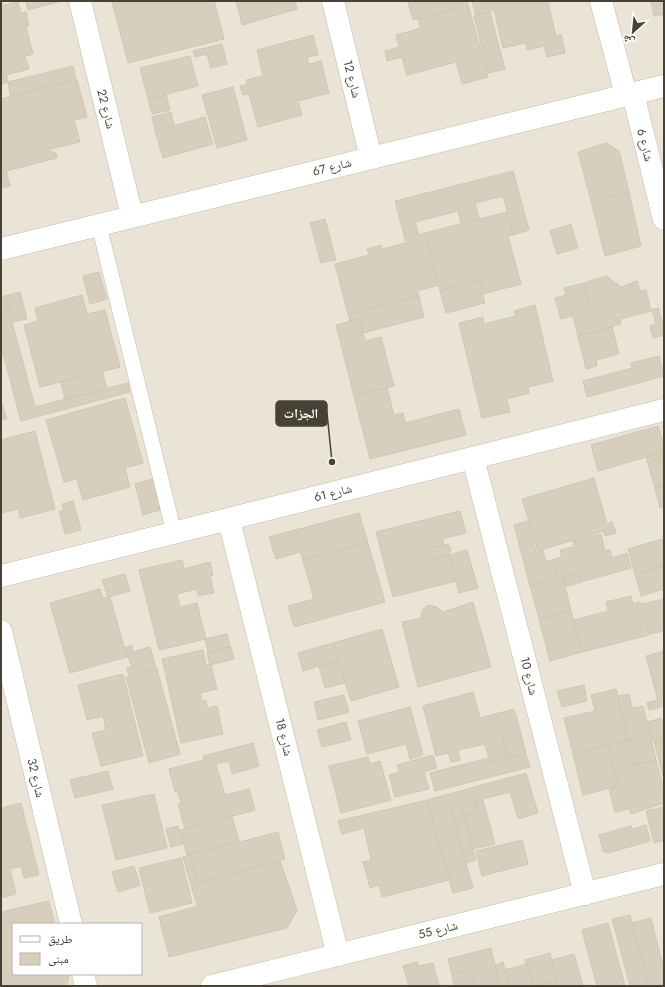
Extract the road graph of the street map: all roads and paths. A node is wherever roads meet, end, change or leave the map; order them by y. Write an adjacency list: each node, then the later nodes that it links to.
1 (80, 1): 7 (street, شارع 22)
2 (333, 1): 6 (street, شارع 12)
3 (601, 1): 5 (street, شارع 6)
4 (664, 86): 5 (street, شارع 67)
5 (629, 94): 6 (street, شارع 67); 8 (street, شارع 6)
6 (371, 158): 7 (street, شارع 67)
7 (132, 216): 9 (street, شارع 67)
8 (664, 219)
9 (99, 225): 10 (street, شارع 67); 14 (lane)
10 (1, 249)
11 (664, 410): 12 (street, شارع 61)
12 (473, 458): 13 (street, شارع 61); 18 (street, شارع 10)
13 (229, 520): 14 (street, شارع 61); 20 (street, شارع 18)
14 (174, 533): 15 (street, شارع 61)
15 (1, 576)
16 (1, 632): 19 (street, شارع 32)
17 (664, 874): 18 (street, شارع 55)
18 (585, 894): 20 (street, شارع 55)
19 (71, 923)
20 (338, 955): 23 (street, شارع 55)
21 (83, 975): 22 (street)
22 (86, 986)
23 (212, 986)

